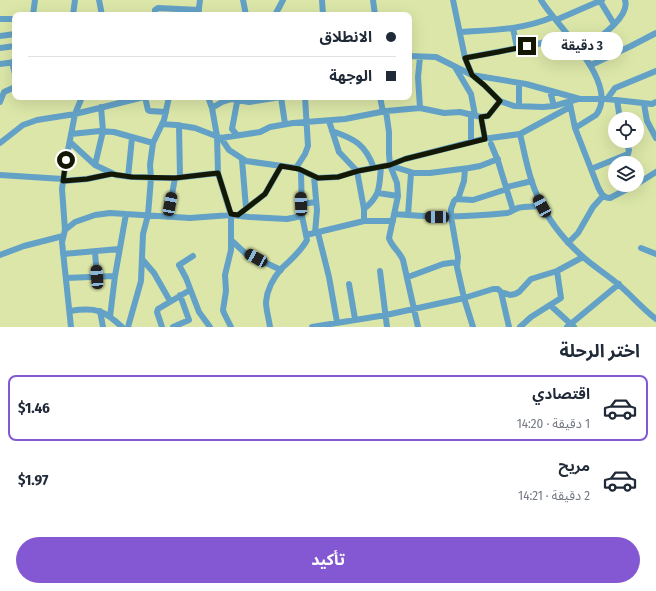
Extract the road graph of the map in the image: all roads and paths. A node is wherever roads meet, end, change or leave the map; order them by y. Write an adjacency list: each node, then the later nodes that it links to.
1 (35, 0): 14 (street)
2 (75, 0): 15 (street)
3 (99, 0): 16 (street)
4 (200, 0): 19 (street)
5 (243, 0): 20 (street)
6 (283, 0): 21 (street)
7 (322, 0): 22 (street)
8 (373, 0): 23 (street)
9 (453, 0): 29 (street)
10 (541, 0): 24 (street)
11 (601, 0): 13 (street); 27 (street)
12 (625, 0): 27 (street)
13 (590, 2): 24 (street)
14 (33, 12)
15 (73, 12)
16 (101, 12)
17 (155, 12): 18 (street)
18 (190, 12)
19 (198, 12)
20 (245, 12)
21 (277, 12)
22 (323, 12)
23 (374, 12)
24 (555, 18): 28 (street); 32 (street)
25 (0, 19): 26 (street)
26 (12, 19)
27 (614, 24): 37 (street)
28 (513, 28): 29 (street); 36 (street)
29 (460, 32): 40 (street)
30 (656, 33): 43 (street)
31 (12, 34): 33 (street)
32 (568, 35): 36 (street); 37 (street)
33 (0, 36)
34 (12, 46): 35 (street)
35 (0, 48)
36 (517, 48): 40 (street)
37 (581, 51): 43 (street)
38 (412, 56): 39 (street)
39 (420, 57): 44 (street); 73 (street)
40 (465, 58): 46 (street)
41 (12, 62): 42 (street)
42 (0, 64)
43 (591, 65): 51 (street)
44 (455, 67): 46 (street); 78 (street)
45 (656, 71): 51 (street)
46 (472, 75): 47 (street); 65 (street)
47 (519, 83): 49 (street); 69 (street)
48 (12, 88): 50 (street)
49 (550, 91): 66 (street); 70 (street)
50 (1, 96)
51 (605, 99): 64 (street); 66 (street); 84 (street)
52 (81, 100): 77 (street)
53 (132, 100): 71 (street)
54 (146, 100): 74 (street)
55 (168, 100): 74 (street)
56 (209, 100): 72 (street)
57 (229, 100): 72 (street)
58 (238, 100): 89 (street)
59 (244, 100): 60 (street)
60 (262, 100)
61 (281, 100): 82 (street)
62 (305, 100): 80 (street)
63 (381, 100): 75 (street)
64 (617, 100): 67 (street); 76 (street)
65 (500, 101): 69 (street); 78 (street)
66 (570, 102): 70 (street); 84 (street); 88 (street)
67 (644, 104): 68 (street); 92 (street)
68 (655, 104)
69 (519, 106): 70 (street)
70 (554, 106)
71 (101, 107): 77 (street); 85 (street)
72 (212, 108): 90 (street)
73 (420, 108): 75 (street); 78 (street)
74 (166, 112): 81 (street)
75 (384, 112): 79 (street); 104 (street)
76 (619, 112)
77 (75, 114): 87 (street); 94 (street)
78 (475, 115): 93 (street); 96 (street)
79 (329, 121): 80 (street); 86 (street)
80 (307, 123): 82 (street); 107 (street)
81 (162, 124): 83 (street); 97 (street)
82 (285, 124): 89 (street)
83 (180, 125): 90 (street); 119 (street)
84 (575, 128): 109 (street)
85 (103, 131): 87 (street); 91 (street); 102 (street)
86 (332, 131): 106 (street); 110 (street)
87 (71, 134): 95 (street)
88 (520, 134): 93 (street); 122 (street)
89 (237, 135): 90 (street)
90 (219, 137): 101 (street); 112 (street)
91 (132, 138): 97 (street); 116 (street)
92 (656, 138)
93 (485, 139): 96 (street)
94 (0, 142)
95 (70, 142): 102 (street); 120 (street)
96 (471, 142): 104 (street)
97 (153, 143): 118 (street)
98 (491, 144): 100 (street)
99 (628, 148): 109 (street)
100 (498, 159): 108 (street); 125 (street)
101 (242, 160): 103 (street); 134 (street)
102 (95, 165): 114 (street)
103 (281, 166): 107 (street); 134 (street)
104 (390, 166): 105 (street); 113 (street); 124 (street)
105 (381, 167): 106 (street); 127 (street)
106 (374, 168): 110 (street)
107 (298, 169): 117 (street); 132 (street)
108 (465, 169): 113 (street); 130 (street)
109 (591, 169): 129 (street)
110 (358, 171): 117 (street); 135 (street)
111 (656, 172): 121 (street)
112 (218, 173): 119 (street); 138 (street)
113 (411, 173): 123 (street)
114 (111, 174): 116 (street); 120 (street)
115 (0, 175): 120 (street)
116 (128, 177): 118 (street)
117 (314, 177): 131 (street)
118 (151, 178): 119 (street); 139 (street)
119 (178, 178): 143 (street)
120 (63, 180): 147 (street)
121 (644, 180)
122 (532, 181): 125 (street); 133 (street)
123 (410, 186): 124 (street); 142 (street)
124 (397, 188): 128 (street)
125 (507, 188): 130 (street); 136 (street)
126 (622, 192): 129 (street)
127 (378, 193): 128 (street); 135 (street)
128 (398, 196): 144 (street)
129 (603, 196): 151 (street)
130 (458, 199): 145 (street)
131 (316, 202): 132 (street); 148 (street)
132 (301, 204): 141 (street)
133 (542, 206): 136 (street); 151 (street)
134 (246, 208): 140 (street)
135 (364, 209): 146 (street)
136 (513, 210): 145 (street)
137 (126, 214): 139 (street); 147 (street); 153 (street)
138 (231, 214): 140 (street); 143 (street); 150 (street)
139 (148, 215): 143 (street); 160 (street)
140 (238, 215): 141 (street)
141 (302, 216): 149 (street)
142 (408, 216): 144 (street); 145 (street)
143 (168, 217)
144 (394, 217): 146 (street); 167 (street)
145 (451, 217): 161 (street)
146 (364, 220): 148 (street)
147 (64, 233): 155 (street); 157 (street)
148 (316, 233): 149 (street); 183 (street)
149 (306, 235): 162 (street)
150 (231, 240): 162 (street); 193 (street)
151 (568, 243): 159 (street)
152 (641, 248): 156 (street)
153 (119, 249): 154 (street); 165 (street)
154 (95, 252): 155 (street); 166 (street)
155 (63, 254): 168 (street)
156 (656, 254)
157 (0, 255)
158 (192, 256): 171 (street)
159 (583, 257): 164 (street); 170 (street)
160 (142, 259): 175 (street); 189 (street)
161 (457, 262): 167 (street); 174 (street)
162 (281, 270): 194 (street)
163 (380, 271): 180 (street)
164 (557, 271): 172 (street); 176 (street)
165 (115, 276): 166 (street); 181 (street)
166 (97, 277): 168 (street)
167 (408, 277): 177 (street)
168 (66, 278): 178 (street)
169 (349, 284): 184 (street)
170 (619, 284): 182 (street); 185 (street)
171 (190, 290): 173 (street); 192 (street)
172 (501, 292): 174 (street); 199 (street)
173 (180, 295): 175 (street); 191 (street)
174 (464, 298): 177 (street); 198 (street)
175 (170, 301): 190 (street)
176 (550, 305): 185 (street); 200 (street)
177 (415, 309): 180 (street); 197 (street)
178 (70, 311): 179 (street); 186 (street)
179 (100, 311): 181 (street); 187 (street)
180 (386, 315): 184 (street); 196 (street)
181 (110, 317): 188 (street)
182 (656, 319)
183 (337, 322): 184 (street); 195 (street)
184 (352, 322)
185 (570, 326)
186 (71, 327)
187 (103, 327)
188 (122, 327)
189 (128, 327)
190 (162, 327)
191 (173, 327)
192 (210, 327)
193 (231, 327)
194 (270, 327)
195 (316, 327)
196 (388, 327)
197 (418, 327)
198 (473, 327)
199 (509, 327)
200 (520, 327)

